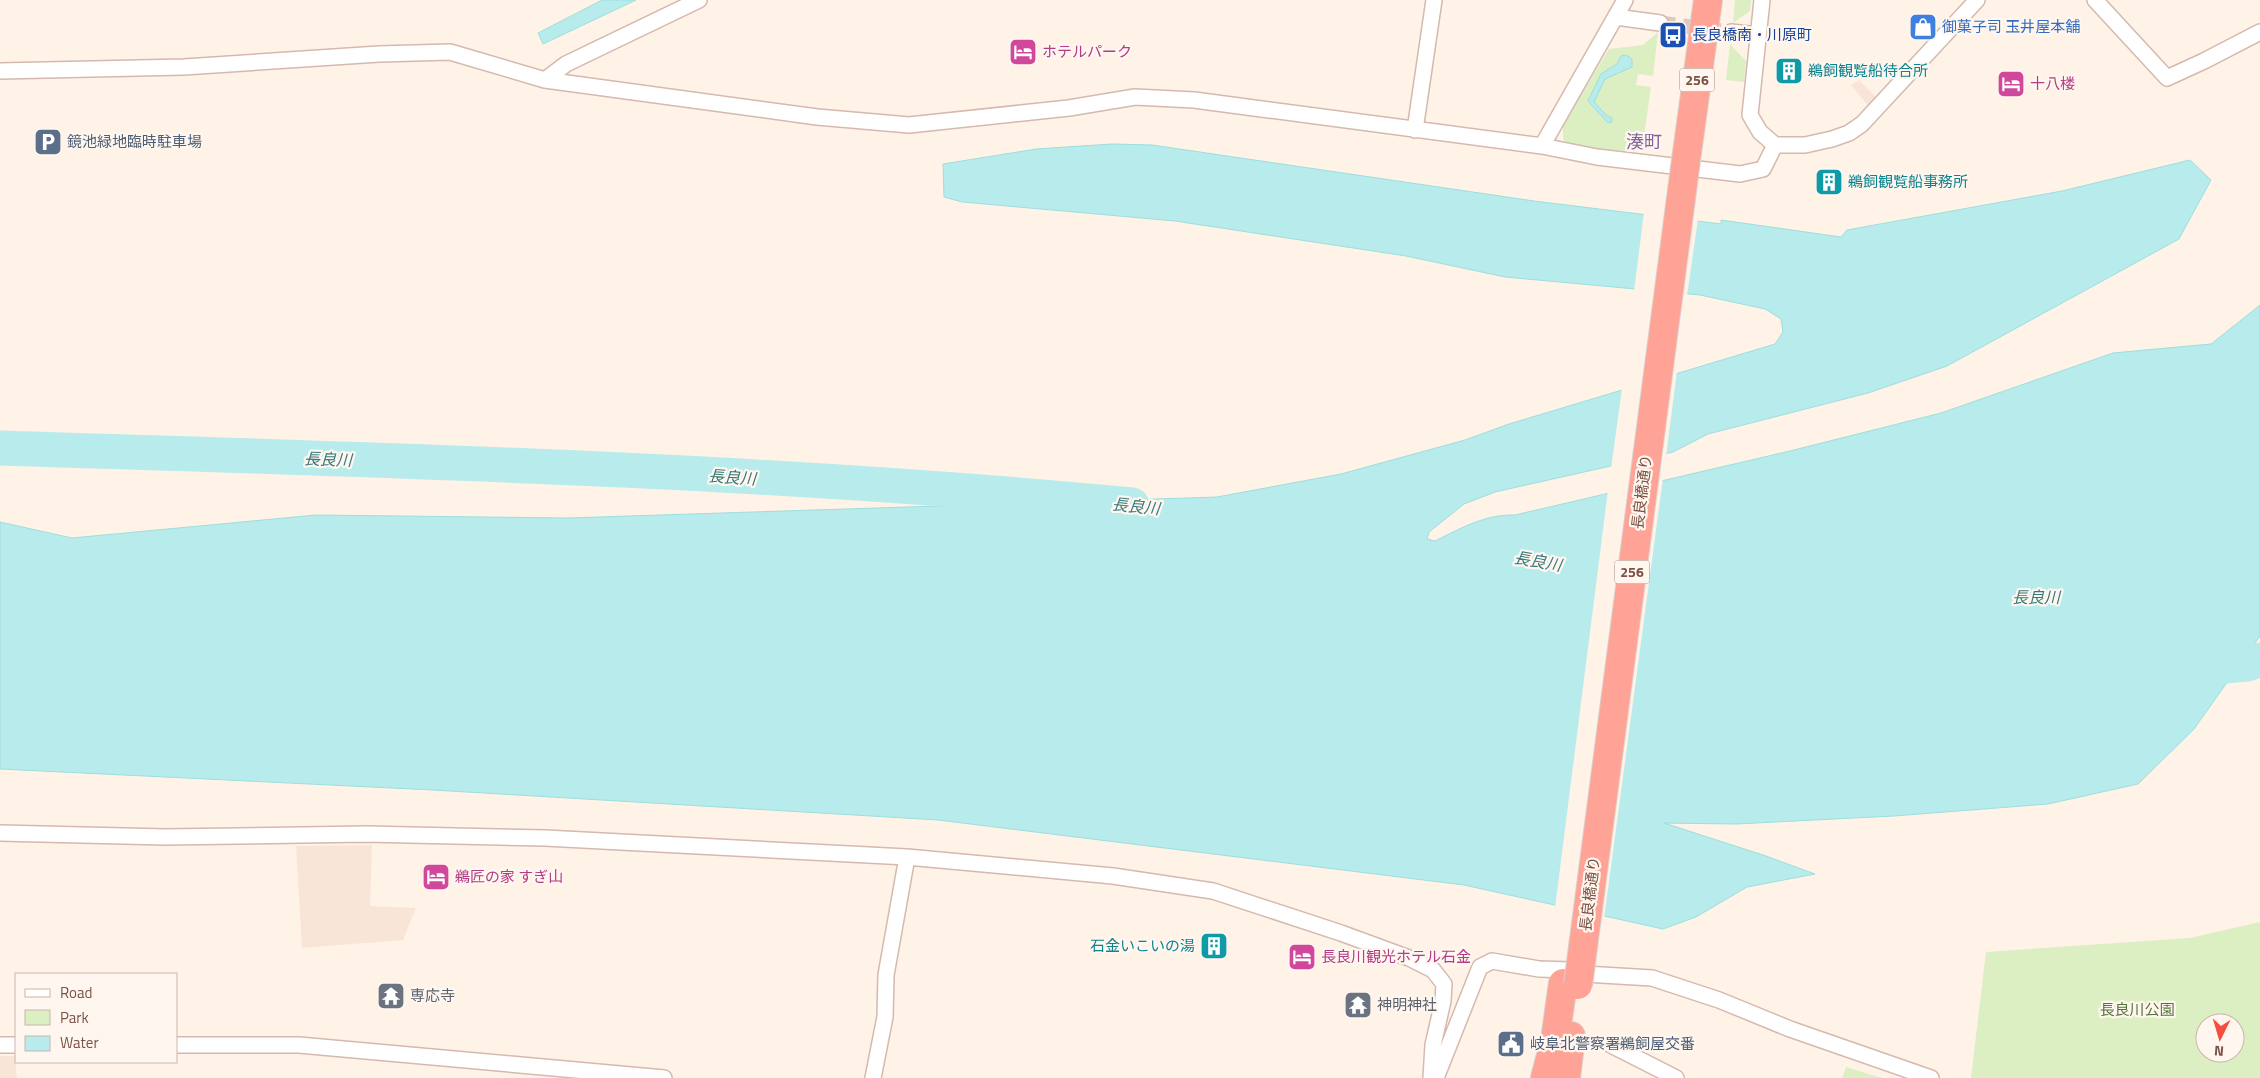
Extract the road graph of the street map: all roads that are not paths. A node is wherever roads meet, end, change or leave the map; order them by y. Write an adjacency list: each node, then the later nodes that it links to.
1 (699, 0): 15 (street)
2 (1434, 0): 16 (street)
3 (1625, 0): 9 (street)
4 (1691, 0): 19 (highway, 長良橋通り / 256)
5 (1708, 0): 19 (highway, 長良橋通り / 256)
6 (1762, 0): 13 (street)
7 (1977, 0): 17 (street)
8 (2095, 0): 12 (street)
9 (1616, 17): 10 (street); 18 (street)
10 (1660, 23)
11 (1732, 32): 13 (street)
12 (2260, 32)
13 (1758, 35): 17 (street)
14 (0, 71): 15 (street)
15 (545, 80): 16 (street)
16 (1415, 130): 18 (street)
17 (1775, 145): 18 (street)
18 (1542, 146)
19 (1678, 158): 22 (highway, 長良橋通り / 256, bridge)
20 (0, 833): 21 (street)
21 (907, 857): 28 (street); 29 (street)
22 (1570, 984): 31 (highway, 256); 32 (highway, 256)
23 (0, 1045): 24 (street)
24 (15, 1045)
25 (178, 1045): 27 (street)
26 (1611, 1045): 33 (street)
27 (664, 1078)
28 (872, 1078)
29 (1431, 1078)
30 (1436, 1078): 34 (street)
31 (1545, 1078)
32 (1566, 1078)
33 (1676, 1078)
34 (1931, 1078)

